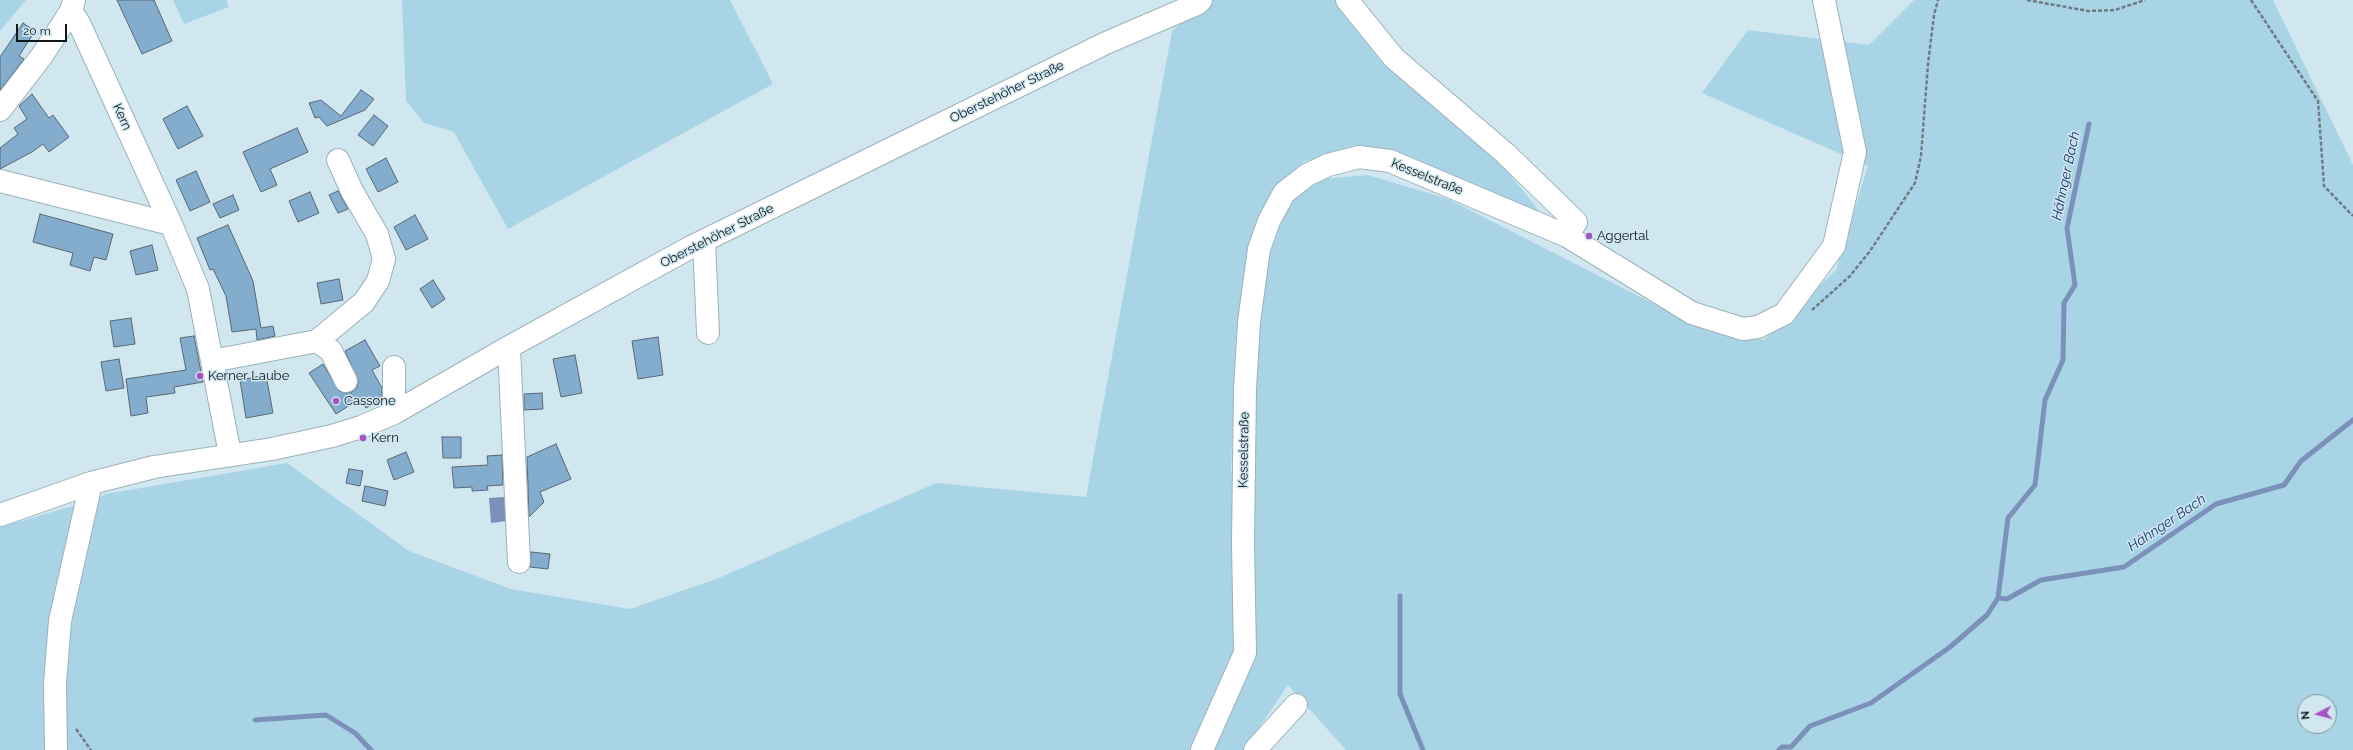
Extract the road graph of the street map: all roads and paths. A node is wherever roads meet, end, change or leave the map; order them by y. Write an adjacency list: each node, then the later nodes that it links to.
1 (1201, 0): 15 (street, Oberstehöher Straße)
2 (1347, 0): 14 (street)
3 (1824, 0): 14 (street, Kesselstraße)
4 (1938, 0): 16 (path)
5 (2027, 0): 6 (path)
6 (2145, 0)
7 (2251, 0): 12 (path)
8 (72, 5): 9 (street, Kern); 13 (street, Kern)
9 (0, 110)
10 (338, 160): 18 (street)
11 (0, 181): 13 (street)
12 (2353, 216)
13 (171, 224): 20 (street, Kern)
14 (1567, 236): 30 (street, Kesselstraße)
15 (704, 242): 17 (street); 19 (street, Oberstehöher Straße)
16 (1811, 311)
17 (708, 333)
18 (317, 341): 20 (street); 22 (street)
19 (509, 347): 23 (street, Oberstehöher Straße); 27 (street)
20 (212, 361): 24 (street, Kern)
21 (394, 367): 23 (street)
22 (346, 380)
23 (394, 413): 24 (street, Oberstehöher Straße)
24 (230, 454): 25 (street, Oberstehöher Straße)
25 (91, 483): 26 (street, Oberstehöher Straße); 29 (street)
26 (0, 515)
27 (519, 562)
28 (1296, 705): 31 (street)
29 (56, 750)
30 (1202, 750)
31 (1255, 750)

